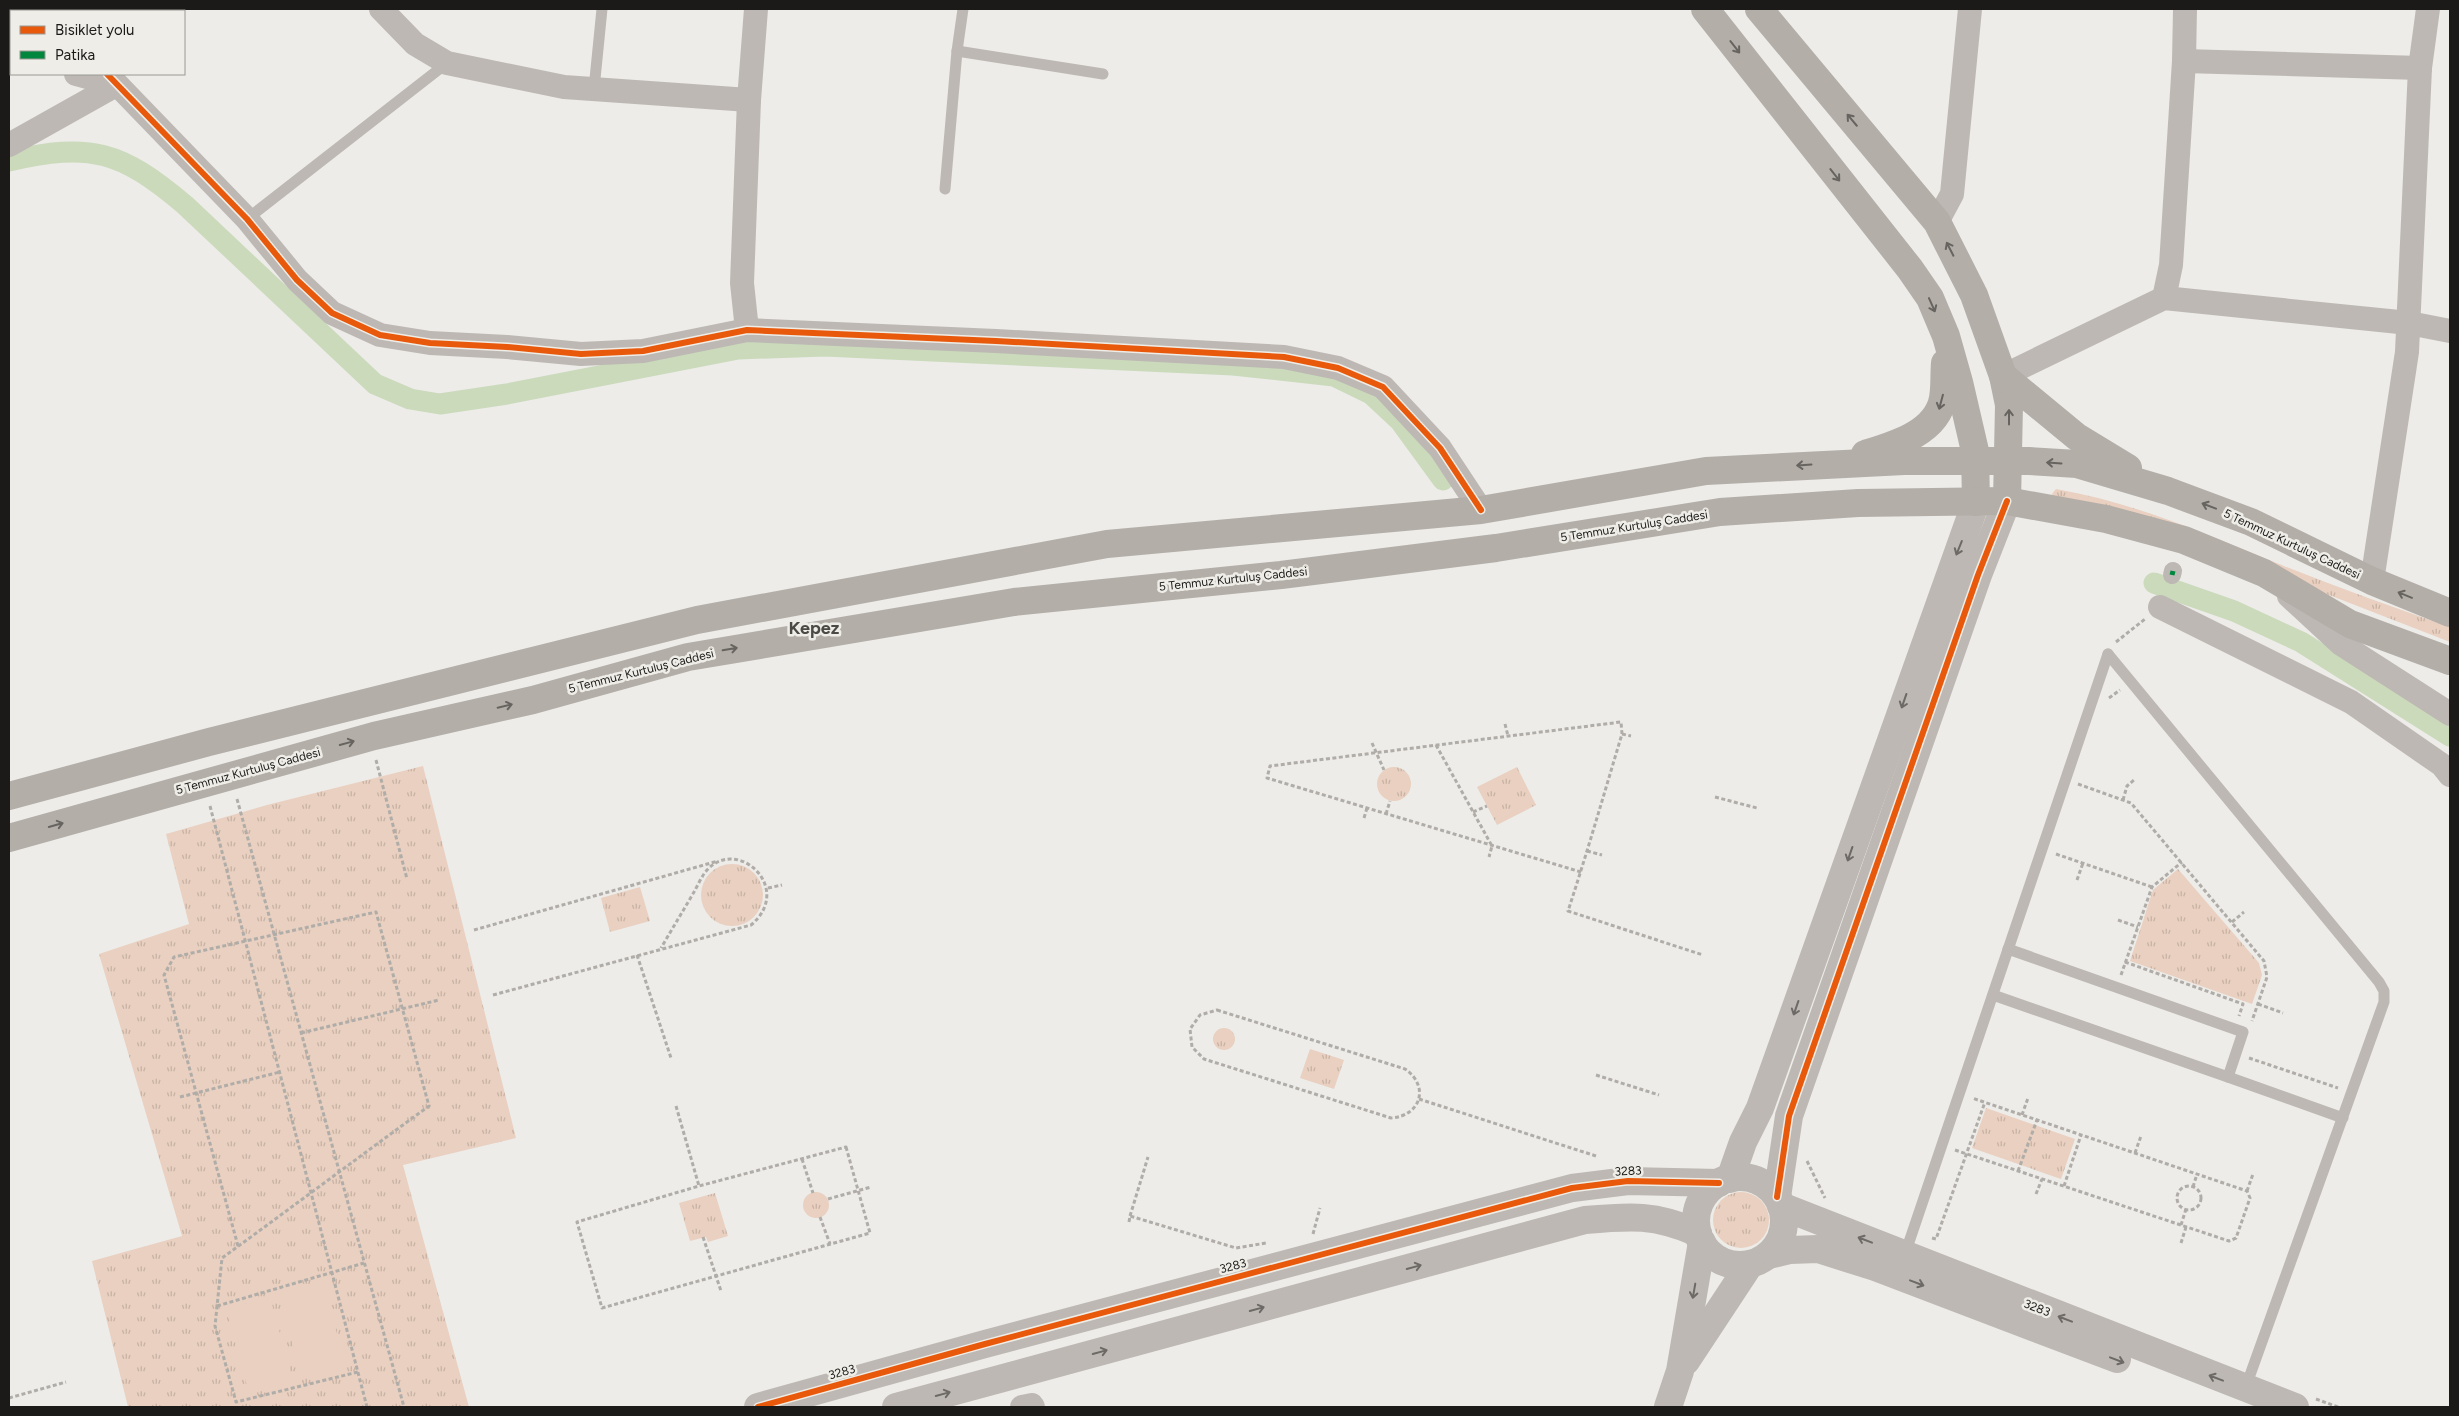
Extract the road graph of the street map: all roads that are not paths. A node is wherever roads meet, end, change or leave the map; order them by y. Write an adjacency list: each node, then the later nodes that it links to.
1 (381, 9): 12 (street)
2 (602, 9): 17 (lane)
3 (756, 9): 18 (street)
4 (963, 9): 10 (lane)
5 (1704, 9): 27 (main road, one-way to 27)
6 (1970, 9): 22 (street)
7 (2185, 9): 11 (street)
8 (2428, 9): 13 (street)
9 (1768, 14): 22 (main road, one-way to 9)
10 (957, 51): 14 (lane); 20 (lane)
11 (2184, 61): 13 (street); 23 (street)
12 (447, 63): 17 (street); 21 (lane)
13 (2420, 68): 24 (street)
14 (1103, 74)
15 (83, 75): 16 (street)
16 (112, 79): 19 (street); 21 (street)
17 (594, 89): 18 (street)
18 (749, 100): 25 (street)
19 (9, 145)
20 (945, 189)
21 (247, 219): 25 (street)
22 (1937, 222): 28 (main road, one-way to 22)
23 (2164, 298): 24 (street); 28 (street)
24 (2409, 323): 26 (street); 37 (street)
25 (747, 330): 35 (street)
26 (2450, 331)
27 (1946, 336): 29 (main road); 31 (main road, one-way to 31)
28 (2003, 376): 30 (main road, one-way to 28); 32 (main road)
29 (1975, 461): 30 (main road, 5 Temmuz Kurtuluş Caddesi); 31 (main road, 5 Temmuz Kurtuluş Caddesi); 34 (main road)
30 (2009, 461): 32 (main road, 5 Temmuz Kurtuluş Caddesi, one-way to 30); 33 (main road)
31 (1836, 463): 35 (main road, 5 Temmuz Kurtuluş Caddesi, one-way to 35)
32 (2168, 491): 37 (main road, 5 Temmuz Kurtuluş Caddesi, one-way to 32)
33 (2007, 501): 34 (main road, 5 Temmuz Kurtuluş Caddesi); 36 (main road, 5 Temmuz Kurtuluş Caddesi); 50 (street)
34 (1976, 502): 44 (main road, 5 Temmuz Kurtuluş Caddesi, one-way to 34); 49 (street, one-way to 49)
35 (1481, 510): 43 (main road, 5 Temmuz Kurtuluş Caddesi)
36 (2264, 573): 40 (main road, 5 Temmuz Kurtuluş Caddesi); 41 (street)
37 (2372, 581): 39 (main road, 5 Temmuz Kurtuluş Caddesi, one-way to 37)
38 (2160, 607): 42 (street)
39 (2450, 613)
40 (2450, 661)
41 (2450, 714)
42 (2450, 775)
43 (9, 796)
44 (9, 838)
45 (2008, 949): 46 (lane); 47 (lane); 48 (lane)
46 (1993, 995): 47 (lane); 52 (lane)
47 (2228, 1077): 48 (lane)
48 (2337, 1116): 55 (lane)
49 (1725, 1181): 50 (street); 51 (street); 57 (street, 3283)
50 (1779, 1201): 52 (street, 3283, one-way to 50); 53 (street)
51 (1700, 1238): 53 (street); 54 (street, one-way to 54); 58 (street, one-way to 51)
52 (1906, 1250): 55 (street, 3283, one-way to 52)
53 (1759, 1260): 54 (street); 55 (street, 3283, one-way to 55)
54 (1680, 1371): 61 (street)
55 (2244, 1398): 56 (street, 3283)
56 (2303, 1402)
57 (758, 1407)
58 (896, 1407)
59 (1022, 1407): 60 (street)
60 (1033, 1407)
61 (1668, 1407)

